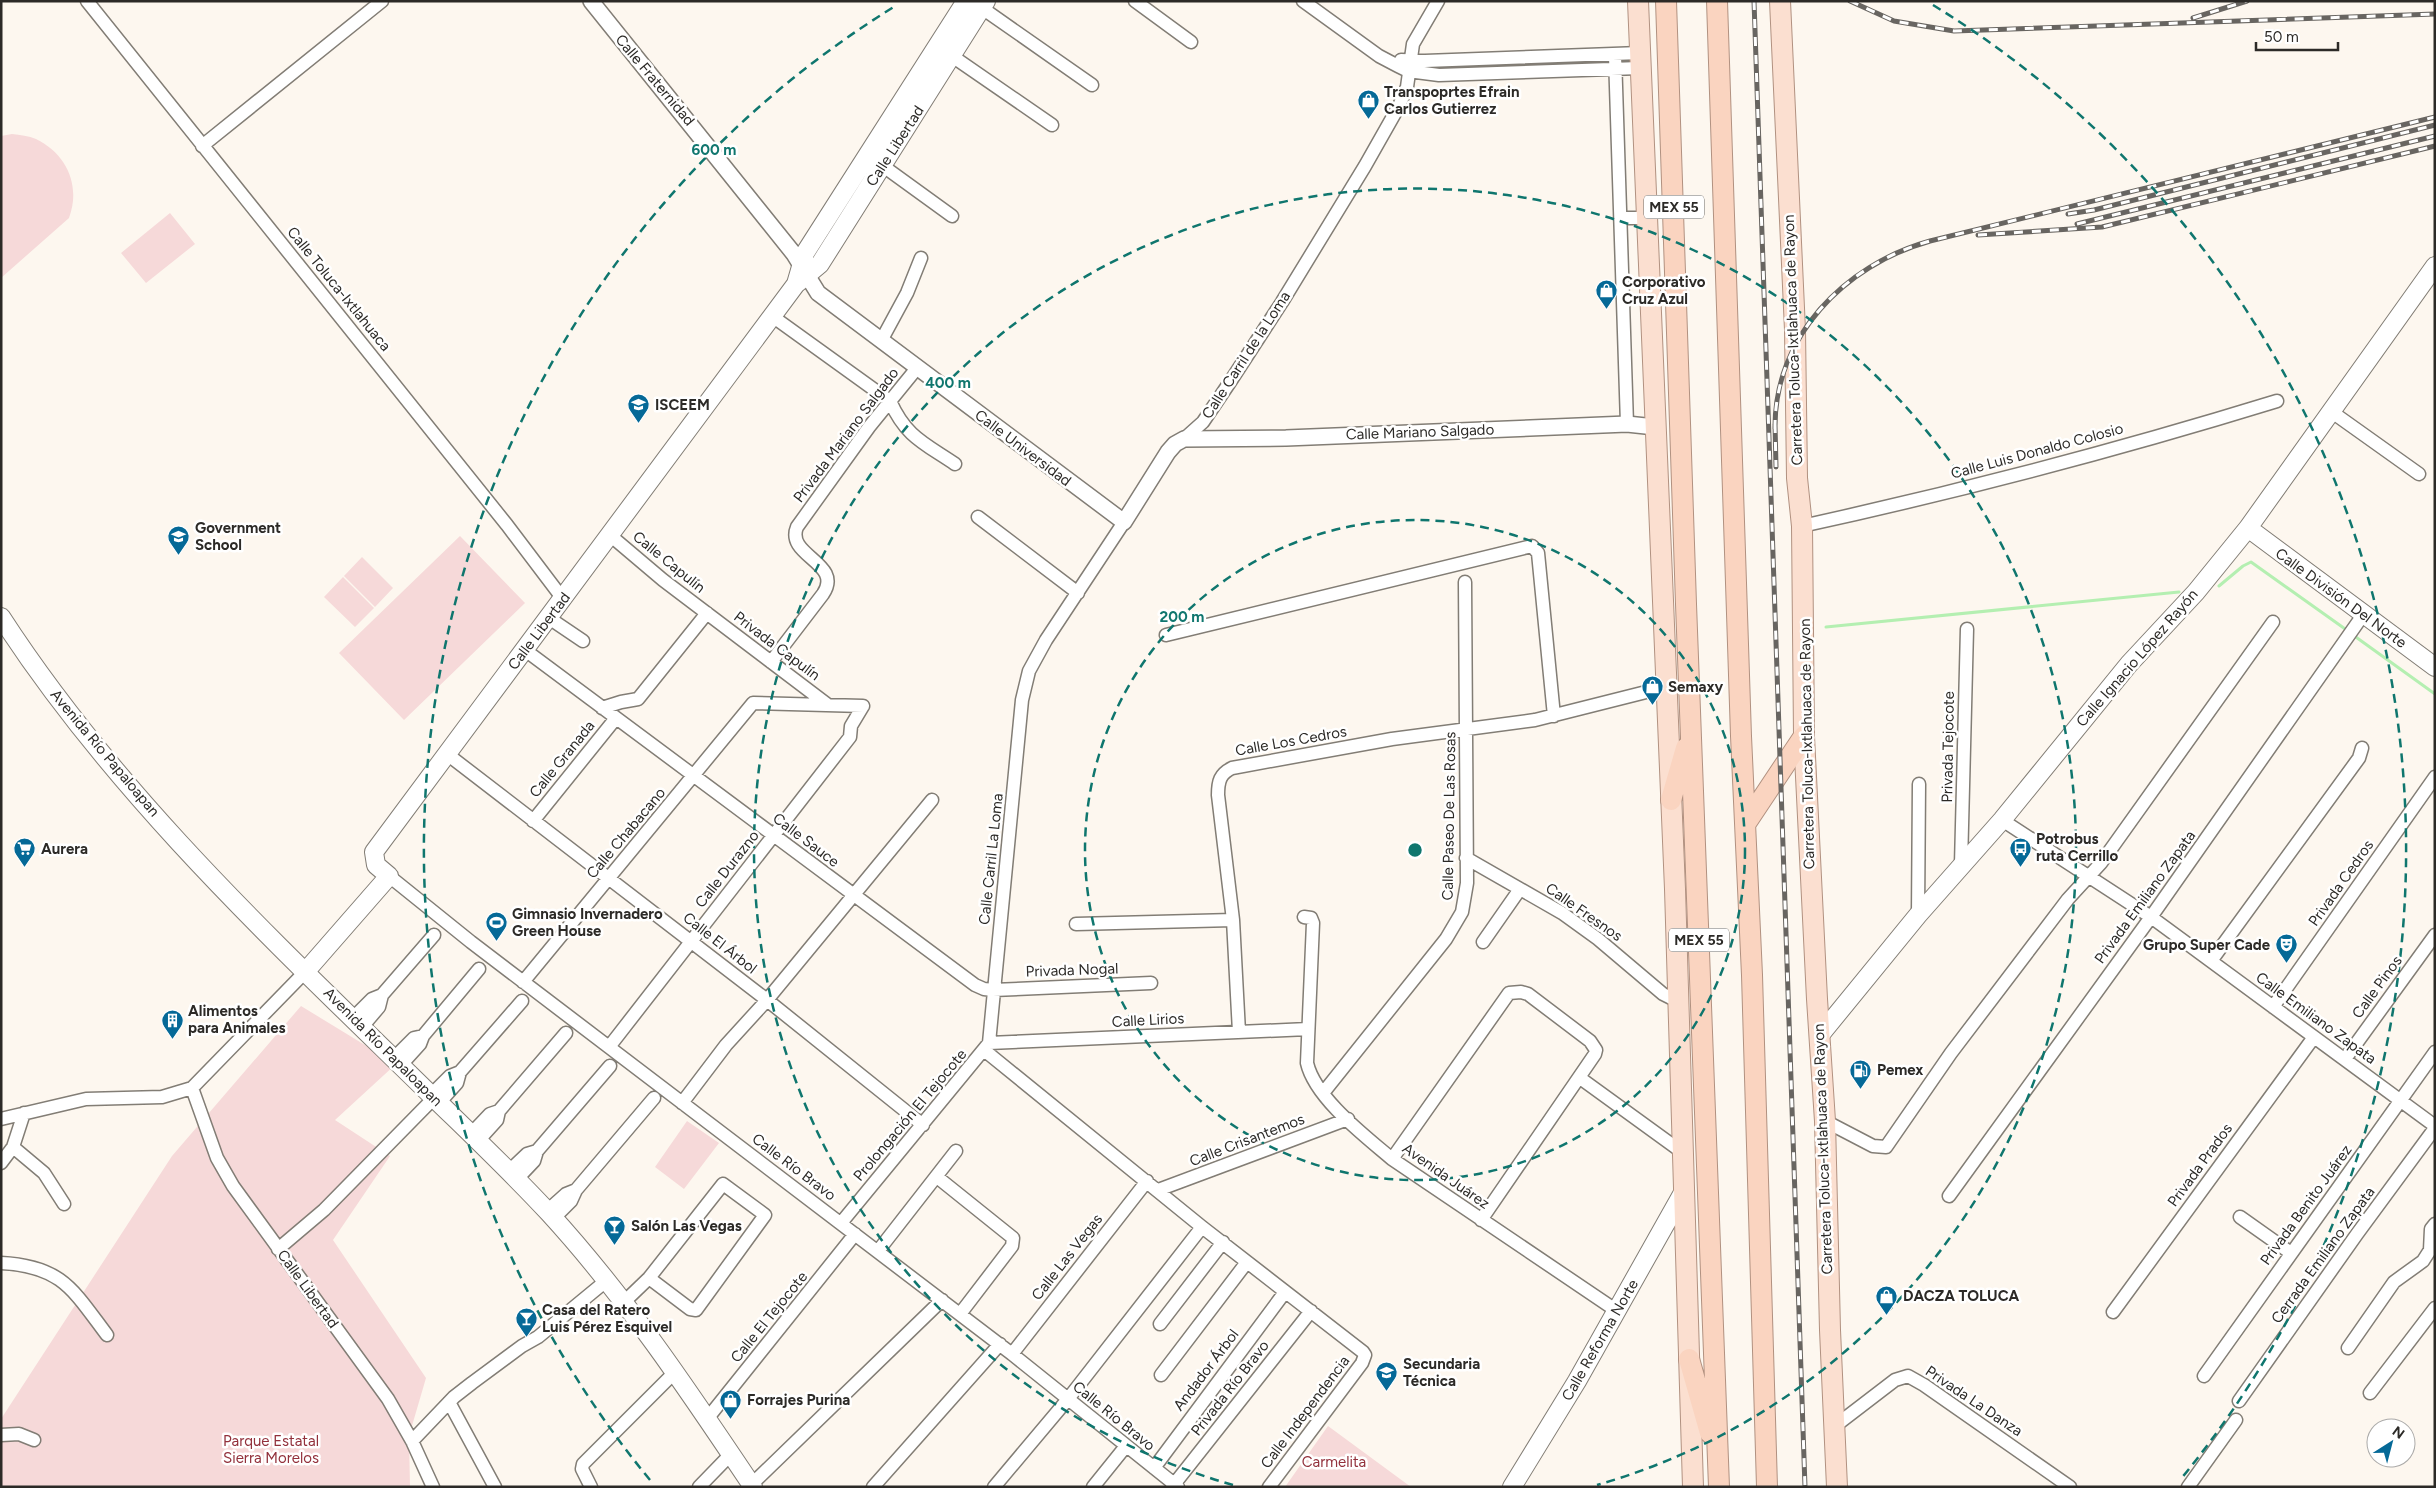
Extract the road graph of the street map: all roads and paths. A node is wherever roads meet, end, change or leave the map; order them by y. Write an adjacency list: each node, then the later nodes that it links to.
1 (87, 1): 20 (street, Calle Toluca-Ixtlahuaca)
2 (382, 1): 20 (street)
3 (591, 1): 27 (street, Calle Fraternidad)
4 (1135, 1): 12 (street)
5 (1303, 1): 16 (street)
6 (1438, 1): 16 (street, Calle Carril de la Loma)
7 (1638, 1): 15 (main road)
8 (1666, 1): 65 (highway, MEX 55)
9 (1717, 1): 76 (highway, MEX 55)
10 (1780, 1): 41 (main road, Carretera Toluca-Ixtlahuaca de Rayon)
11 (978, 3): 13 (main road, Calle Libertad); 18 (street); 27 (main road, Calle Libertad)
12 (1191, 42)
13 (952, 56): 19 (street); 21 (main road, Calle Libertad)
14 (1615, 56): 15 (street); 16 (street); 17 (street)
15 (1640, 61): 17 (street); 24 (main road)
16 (1409, 66): 17 (street); 36 (street, Calle Carril de la Loma)
17 (1615, 69): 23 (street)
18 (1092, 85)
19 (1052, 125)
20 (202, 146): 46 (street, Calle Toluca-Ixtlahuaca)
21 (883, 166): 22 (street); 27 (main road, Calle Libertad)
22 (952, 216)
23 (1621, 218): 24 (street); 34 (street)
24 (1646, 218): 35 (main road)
25 (920, 258): 29 (street)
26 (2435, 266): 33 (main road, Calle Ignacio López Rayón)
27 (803, 276): 28 (main road, Calle Libertad); 29 (street, Calle Universidad)
28 (772, 316): 31 (street); 43 (main road, Calle Libertad)
29 (881, 340): 30 (street, Calle Universidad)
30 (917, 368): 31 (street, Privada Mariano Salgado); 40 (street, Calle Universidad)
31 (890, 401): 37 (street); 56 (street, Privada Mariano Salgado)
32 (2277, 401): 41 (street, Calle Luis Donaldo Colosio)
33 (2332, 412): 38 (street); 42 (main road, Calle Ignacio López Rayón)
34 (1627, 424): 35 (street, Calle Mariano Salgado); 36 (street, Calle Mariano Salgado)
35 (1655, 427): 59 (main road)
36 (1184, 439): 40 (street, Calle Carril de la Loma)
37 (955, 464)
38 (2419, 474)
39 (978, 517): 45 (street)
40 (1124, 522): 45 (street, Calle Carril de la Loma)
41 (1802, 526): 66 (main road, Carretera Toluca-Ixtlahuaca de Rayon)
42 (2248, 528): 50 (main road, Calle División Del Norte); 74 (main road, Calle Ignacio López Rayón)
43 (611, 536): 46 (main road, Calle Libertad); 47 (street, Calle Capulín)
44 (1464, 582): 64 (street, Calle Paseo De Las Rosas)
45 (1078, 594): 58 (street, Calle Carril de la Loma)
46 (563, 598): 49 (main road, Calle Libertad)
47 (707, 613): 56 (street, Privada Capulín); 61 (street)
48 (1, 617): 96 (main road, Avenida Río Papaloapan)
49 (549, 618): 54 (street); 55 (main road, Calle Libertad)
50 (2360, 620): 57 (main road, Calle División Del Norte); 87 (street, Privada Emiliano Zapata)
51 (2273, 622): 80 (street)
52 (1967, 629): 79 (street, Privada Tejocote)
53 (1166, 635): 62 (street)
54 (582, 641)
55 (525, 650): 61 (street); 68 (main road, Calle Libertad)
56 (771, 662): 60 (street, Privada Capulín)
57 (2435, 667)
58 (1029, 671): 99 (street, Calle Carril La Loma)
59 (1666, 687): 62 (street, Calle Los Cedros); 73 (main road)
60 (828, 705): 69 (street, Calle Chabacano); 77 (street, Calle Durazno)
61 (602, 708): 63 (street, Calle Sauce)
62 (1560, 715): 64 (street, Calle Los Cedros)
63 (616, 718): 69 (street, Calle Sauce); 75 (street, Calle Granada)
64 (1467, 729): 78 (street, Calle Paseo De Las Rosas); 88 (street, Calle Los Cedros)
65 (1691, 730): 73 (highway); 186 (highway, MEX 55)
66 (1804, 736): 76 (highway); 108 (main road, Carretera Toluca-Ixtlahuaca de Rayon)
67 (2362, 748): 94 (street)
68 (447, 754): 75 (street, Calle El Árbol); 81 (main road, Calle Libertad)
69 (695, 775): 77 (street, Calle Sauce); 82 (street, Calle Chabacano)
70 (2435, 777): 103 (street, Privada Cedros)
71 (1919, 784): 85 (street)
72 (932, 800): 84 (street)
73 (1671, 800): 102 (main road)
74 (2002, 820): 79 (main road, Calle Ignacio López Rayón); 80 (street, Calle Emiliano Zapata)
75 (533, 821): 82 (street, Calle El Árbol)
76 (1746, 823): 201 (highway, MEX 55)
77 (773, 836): 84 (street, Calle Sauce); 92 (street, Calle Durazno)
78 (1466, 858): 83 (street, Calle Fresnos); 118 (street, Calle Paseo De Las Rosas)
79 (1962, 866): 85 (main road, Calle Ignacio López Rayón)
80 (2089, 875): 87 (street, Calle Emiliano Zapata); 126 (street)
81 (389, 876): 96 (main road); 97 (street, Calle Río Bravo)
82 (610, 879): 92 (street, Calle El Árbol); 97 (street, Calle Chabacano)
83 (1520, 889): 93 (street); 102 (street, Calle Fresnos)
84 (853, 896): 99 (street, Calle Sauce); 101 (street)
85 (1918, 915): 108 (main road, Calle Ignacio López Rayón)
86 (1304, 916): 105 (street, Avenida Juárez)
87 (2151, 917): 94 (street, Calle Emiliano Zapata); 140 (street, Privada Emiliano Zapata)
88 (1233, 920): 89 (street); 106 (street, Calle Los Cedros)
89 (1076, 924)
90 (434, 935): 104 (street)
91 (2435, 935): 113 (street, Calle Pinos)
92 (691, 942): 101 (street, Calle El Árbol); 111 (street, Calle Durazno)
93 (1483, 942)
94 (2211, 961): 103 (street, Calle Emiliano Zapata)
95 (479, 969): 114 (street)
96 (306, 971): 104 (main road, Avenida Río Papaloapan); 117 (street)
97 (523, 982): 111 (street, Calle Río Bravo)
98 (1152, 983): 99 (street, Privada Nogal)
99 (993, 990): 110 (street, Calle Carril La Loma)
100 (522, 1000): 120 (street)
101 (767, 1000): 122 (street); 127 (street, Calle El Árbol)
102 (1677, 1001): 132 (main road)
103 (2273, 1008): 109 (street, Calle Emiliano Zapata)
104 (357, 1022): 114 (main road, Avenida Río Papaloapan)
105 (1308, 1029): 106 (street, Calle Lirios); 118 (street, Avenida Juárez)
106 (1239, 1032): 110 (street, Calle Lirios)
107 (566, 1033): 129 (street)
108 (1820, 1035): 126 (main road, Carretera Toluca-Ixtlahuaca de Rayon)
109 (2314, 1037): 113 (street, Calle Emiliano Zapata); 163 (street, Privada Prados)
110 (987, 1046): 127 (street, Prolongación El Tejocote); 137 (street)
111 (609, 1047): 122 (street, Calle Río Bravo)
112 (2435, 1052): 121 (street, Privada Benito Juárez)
113 (2345, 1059): 121 (street, Calle Emiliano Zapata)
114 (397, 1062): 120 (main road, Avenida Río Papaloapan)
115 (610, 1066): 135 (street)
116 (1580, 1078): 132 (street); 133 (street); 144 (street)
117 (192, 1088): 123 (street); 150 (street, Calle Libertad)
118 (1323, 1093): 125 (street, Avenida Juárez)
119 (654, 1098): 142 (street)
120 (435, 1099): 129 (main road, Avenida Río Papaloapan); 150 (street)
121 (2400, 1100): 128 (street, Calle Emiliano Zapata); 152 (street, Privada Benito Juárez)
122 (682, 1103): 145 (street, Calle Río Bravo)
123 (24, 1113): 124 (street); 130 (street)
124 (1, 1119)
125 (1348, 1119): 133 (street, Avenida Juárez); 138 (street, Calle Crisantemos)
126 (1825, 1121): 180 (main road, Carretera Toluca-Ixtlahuaca de Rayon)
127 (923, 1125): 145 (street, Prolongación El Tejocote)
128 (2435, 1127): 176 (street, Cerrada Emiliano Zapata)
129 (474, 1138): 135 (main road, Avenida Río Papaloapan)
130 (13, 1147): 134 (street); 141 (street)
131 (956, 1151): 136 (street)
132 (1682, 1152): 139 (main road)
133 (1392, 1159): 144 (street, Avenida Juárez)
134 (1, 1163)
135 (513, 1175): 142 (main road, Avenida Río Papaloapan)
136 (937, 1177): 151 (street); 164 (street)
137 (1147, 1181): 138 (street); 169 (street, Calle Las Vegas)
138 (1158, 1190): 147 (street)
139 (1684, 1190): 161 (main road, Calle Reforma Norte); 170 (main road)
140 (1949, 1196)
141 (64, 1204)
142 (550, 1215): 156 (main road, Avenida Río Papaloapan)
143 (2240, 1217): 152 (street)
144 (1481, 1220): 161 (street, Avenida Juárez)
145 (841, 1224): 148 (street, Calle Río Bravo)
146 (2435, 1224): 168 (street)
147 (1202, 1226): 149 (street); 175 (street)
148 (855, 1234): 151 (street, Calle Río Bravo); 178 (street, Calle El Tejocote)
149 (1223, 1242): 153 (street); 165 (street)
150 (278, 1249): 183 (street, Calle Libertad)
151 (878, 1251): 158 (street, Calle Río Bravo)
152 (2291, 1253): 173 (street, Privada Benito Juárez)
153 (1247, 1262): 157 (street); 172 (street)
154 (1, 1263): 166 (street)
155 (649, 1278): 155 (street); 159 (street)
156 (606, 1281): 159 (main road, Avenida Río Papaloapan); 177 (street)
157 (1285, 1292): 162 (street); 187 (street, Andador Árbol)
158 (942, 1300): 164 (street, Calle Río Bravo); 188 (street)
159 (623, 1303): 171 (main road, Avenida Río Papaloapan)
160 (2435, 1308): 174 (street)
161 (1617, 1311): 198 (main road, Calle Reforma Norte)
162 (1310, 1312): 189 (street, Privada Río Bravo); 197 (street, Calle Independencia)
163 (2113, 1312)
164 (960, 1314): 167 (street, Calle Río Bravo)
165 (1160, 1324)
166 (107, 1335)
167 (1000, 1344): 169 (street, Calle Río Bravo); 194 (street)
168 (2348, 1348)
169 (1012, 1354): 175 (street, Calle Río Bravo)
170 (1689, 1359): 186 (highway); 199 (main road)
171 (674, 1372): 178 (main road, Avenida Río Papaloapan); 192 (street)
172 (1161, 1376)
173 (2204, 1376)
174 (2370, 1394)
175 (1068, 1399): 184 (street, Calle Río Bravo); 195 (street)
176 (2239, 1401)
177 (449, 1402): 183 (street); 191 (street)
178 (707, 1419): 185 (main road, Avenida Río Papaloapan)
179 (2236, 1420): 204 (street)
180 (1835, 1426): 202 (main road, Carretera Toluca-Ixtlahuaca de Rayon); 203 (street, Privada La Danza)
181 (1, 1435): 182 (street)
182 (34, 1440)
183 (412, 1442): 190 (street, Calle Libertad)
184 (1126, 1446): 187 (street, Calle Río Bravo); 196 (street)
185 (731, 1454): 188 (main road, Avenida Río Papaloapan); 193 (street)
186 (1719, 1467): 200 (highway, MEX 55)
187 (1154, 1468): 189 (street, Calle Río Bravo)
188 (752, 1486)
189 (1175, 1486)
190 (433, 1487)
191 (495, 1487)
192 (591, 1487)
193 (699, 1487)
194 (874, 1487)
195 (994, 1487)
196 (1093, 1487)
197 (1269, 1487)
198 (1512, 1487)
199 (1693, 1487)
200 (1719, 1487)
201 (1767, 1487)
202 (1837, 1487)
203 (2070, 1487)
204 (2188, 1487)

